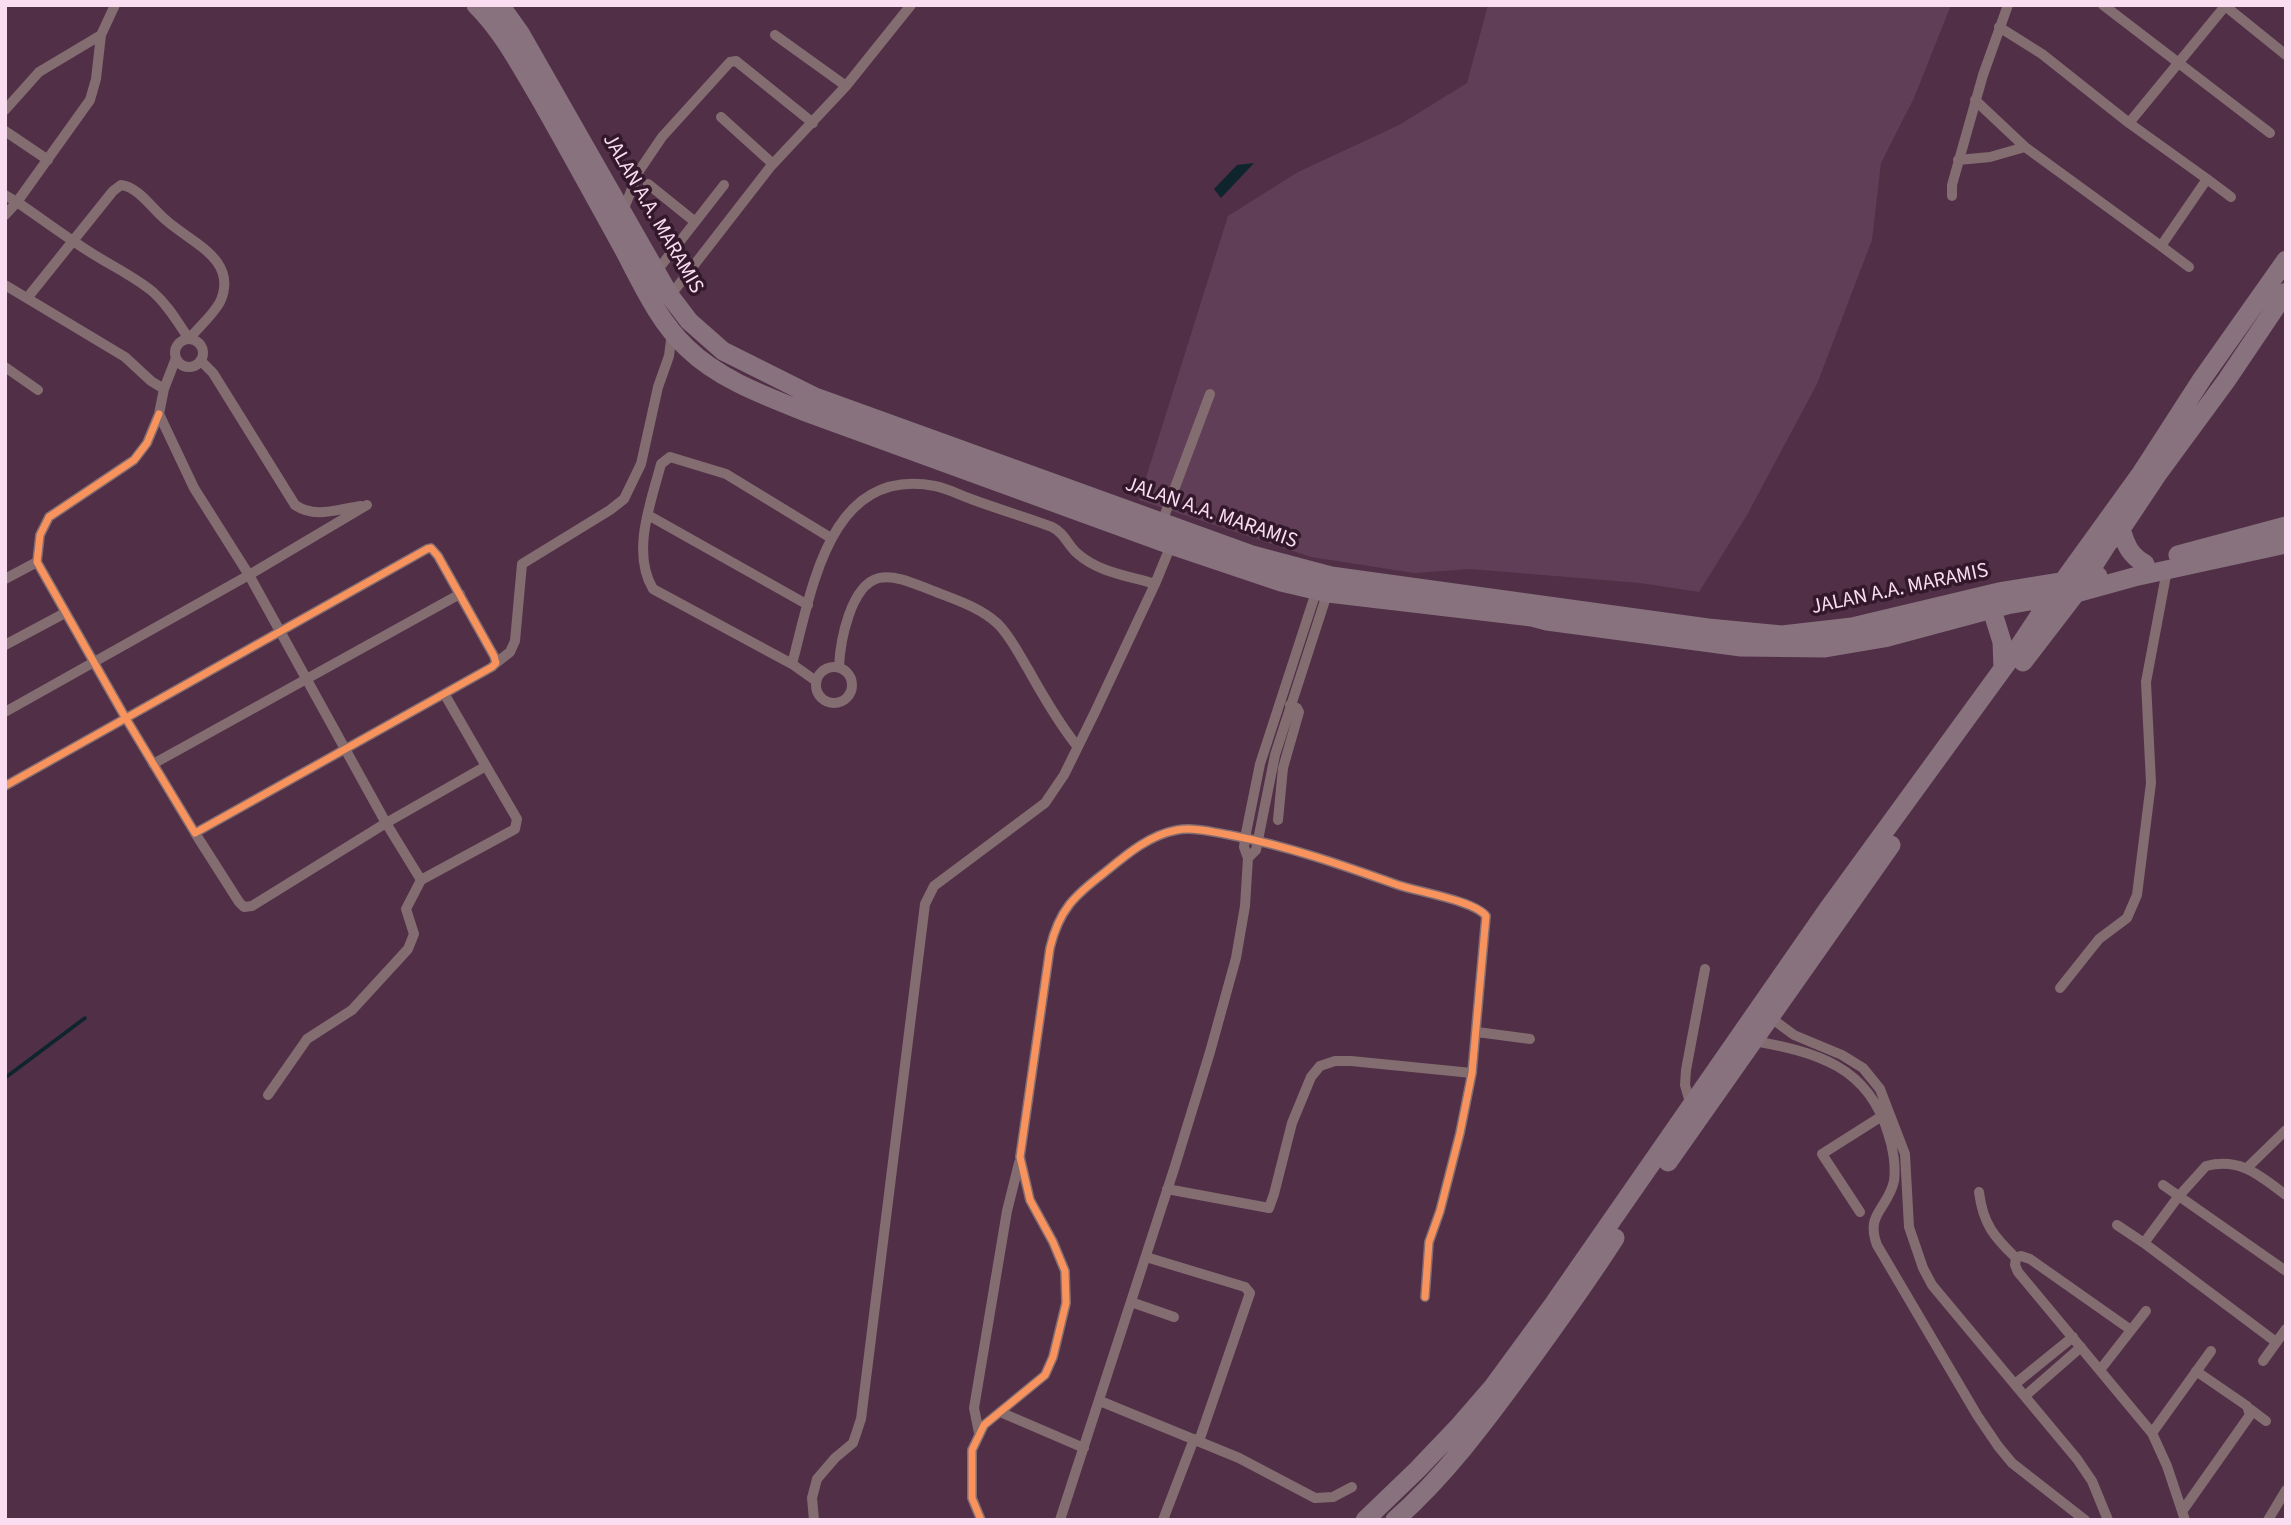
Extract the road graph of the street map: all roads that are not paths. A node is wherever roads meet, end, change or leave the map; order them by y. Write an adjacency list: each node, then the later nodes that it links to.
1 (115, 5): 9 (street)
2 (476, 5): 44 (highway)
3 (500, 5): 32 (highway, JALAN A.A. MARAMIS)
4 (911, 5): 13 (street)
5 (2008, 5): 8 (street)
6 (2103, 5): 12 (street)
7 (2225, 6): 11 (street); 12 (street)
8 (1999, 27): 14 (street); 18 (street)
9 (101, 35): 15 (street); 22 (street)
10 (775, 35): 13 (street)
11 (2286, 55)
12 (2179, 63): 18 (street); 20 (street)
13 (846, 86): 17 (street)
14 (1975, 100): 21 (street); 23 (street)
15 (5, 110)
16 (721, 117): 24 (street)
17 (813, 123): 24 (street); 32 (street)
18 (2129, 123): 25 (street)
19 (5, 131): 22 (street)
20 (2270, 134)
21 (2025, 147): 23 (street); 36 (street)
22 (48, 160): 31 (street)
23 (1958, 160): 29 (street)
24 (773, 164): 42 (street)
25 (2207, 179): 30 (street); 36 (street)
26 (648, 184): 34 (street)
27 (724, 185): 34 (street)
28 (5, 195): 31 (street)
29 (1952, 196)
30 (2231, 197)
31 (17, 202): 33 (street); 35 (street)
32 (623, 211): 39 (highway, JALAN A.A. MARAMIS)
33 (5, 215)
34 (694, 221): 39 (street)
35 (72, 240): 43 (street); 45 (street); 45 (street)
36 (2161, 246): 38 (street)
37 (2286, 260): 62 (highway)
38 (2189, 267)
39 (656, 272): 42 (highway, JALAN A.A. MARAMIS)
40 (5, 285): 43 (street)
41 (2286, 292): 58 (highway)
42 (670, 296): 56 (highway, JALAN A.A. MARAMIS)
43 (28, 297): 49 (street)
44 (672, 331): 53 (highway); 80 (street)
45 (189, 339): 46 (street); 47 (street)
46 (176, 358): 47 (street); 49 (street)
47 (201, 361): 66 (street)
48 (5, 367): 50 (street)
49 (164, 389): 52 (street)
50 (38, 390)
51 (1210, 394): 56 (street)
52 (159, 414): 63 (street); 66 (street)
53 (1048, 499): 55 (street); 61 (highway)
54 (648, 515): 59 (street); 74 (street); 81 (street)
55 (1040, 523): 59 (street); 69 (street)
56 (1162, 523): 68 (highway, JALAN A.A. MARAMIS)
57 (2286, 526): 64 (highway, JALAN A.A. MARAMIS)
58 (2121, 529): 64 (highway); 70 (highway)
59 (831, 538): 74 (street)
60 (2286, 544): 65 (highway)
61 (1171, 545): 68 (highway); 69 (street)
62 (2090, 546): 70 (highway); 71 (highway)
63 (37, 562): 67 (street); 76 (street)
64 (2145, 564): 70 (highway, JALAN A.A. MARAMIS)
65 (2167, 570): 70 (highway); 104 (street)
66 (249, 575): 77 (street); 79 (street)
67 (5, 579)
68 (1324, 583): 71 (highway, JALAN A.A. MARAMIS); 75 (highway); 87 (street); 99 (street)
69 (1155, 584): 91 (street)
70 (2075, 584): 71 (highway, JALAN A.A. MARAMIS); 73 (highway); 90 (highway)
71 (2031, 586)
72 (460, 594): 77 (street); 80 (street); 84 (street)
73 (2051, 597): 75 (highway); 83 (highway)
74 (807, 605): 81 (street)
75 (1992, 610): 83 (highway)
76 (65, 613): 78 (street); 79 (street)
77 (279, 631): 84 (street); 89 (street)
78 (5, 645)
79 (94, 663): 88 (street); 89 (street)
80 (496, 663): 86 (street)
81 (792, 664): 85 (street)
82 (839, 667): 85 (street); 85 (street); 91 (street)
83 (2003, 668): 90 (highway)
84 (306, 679): 92 (street); 93 (street)
85 (816, 681)
86 (445, 695): 92 (street); 94 (street)
87 (1290, 705): 96 (street); 100 (street)
88 (5, 712)
89 (125, 717): 93 (street); 95 (street)
90 (1972, 723): 105 (highway); 111 (highway)
91 (1077, 746): 155 (street)
92 (345, 748): 97 (street); 98 (street)
93 (153, 764): 98 (street)
94 (486, 766): 97 (street); 102 (street)
95 (5, 786)
96 (1278, 820)
97 (386, 823): 98 (street); 102 (street)
98 (195, 833)
99 (1245, 838): 100 (street); 101 (street); 114 (street)
100 (1258, 841): 101 (street); 106 (street)
101 (1248, 858): 117 (street)
102 (421, 880): 110 (street)
103 (1704, 969): 111 (street)
104 (2060, 988)
105 (1771, 1018): 108 (highway); 122 (street)
106 (1477, 1032): 107 (street); 109 (street)
107 (1530, 1038)
108 (1755, 1041): 112 (street); 160 (highway)
109 (1472, 1073): 117 (street); 129 (street)
110 (268, 1095)
111 (1692, 1106): 159 (highway)
112 (1882, 1116): 121 (street); 123 (street)
113 (2286, 1130): 115 (street)
114 (1020, 1157): 146 (street); 148 (street)
115 (2248, 1167): 119 (street); 120 (street)
116 (2163, 1185): 120 (street)
117 (1167, 1189): 126 (street)
118 (1979, 1192): 127 (street)
119 (2286, 1195)
120 (2178, 1197): 125 (street); 128 (street)
121 (1883, 1206): 122 (street); 161 (street)
122 (1909, 1207): 142 (street)
123 (1860, 1212)
124 (2117, 1224): 125 (street)
125 (2144, 1243): 136 (street)
126 (1146, 1257): 130 (street); 150 (street)
127 (2017, 1258): 134 (street); 135 (street)
128 (2286, 1271)
129 (1425, 1297)
130 (1131, 1302): 132 (street); 144 (street)
131 (2146, 1311): 134 (street)
132 (1174, 1317)
133 (2286, 1329): 136 (street)
134 (2131, 1330): 140 (street)
135 (2073, 1337): 137 (street); 142 (street)
136 (2276, 1342): 139 (street)
137 (2081, 1347): 140 (street); 143 (street)
138 (2211, 1351): 141 (street)
139 (2263, 1361)
140 (2100, 1370): 149 (street)
141 (2196, 1371): 145 (street); 149 (street)
142 (2015, 1384): 143 (street)
143 (2025, 1396): 162 (street)
144 (1100, 1401): 150 (street); 151 (street)
145 (2250, 1409): 147 (street); 154 (street)
146 (1000, 1412): 148 (street); 151 (street)
147 (2266, 1421)
148 (979, 1433): 156 (street)
149 (2152, 1433): 154 (street)
150 (1197, 1441): 152 (street); 158 (street)
151 (1084, 1448): 157 (street)
152 (1352, 1488)
153 (2286, 1490): 163 (street)
154 (2184, 1515)
155 (814, 1520)
156 (981, 1520)
157 (1060, 1520)
158 (1163, 1520)
159 (1365, 1520)
160 (1395, 1520)
161 (2085, 1520)
162 (2108, 1520)
163 (2268, 1520)

